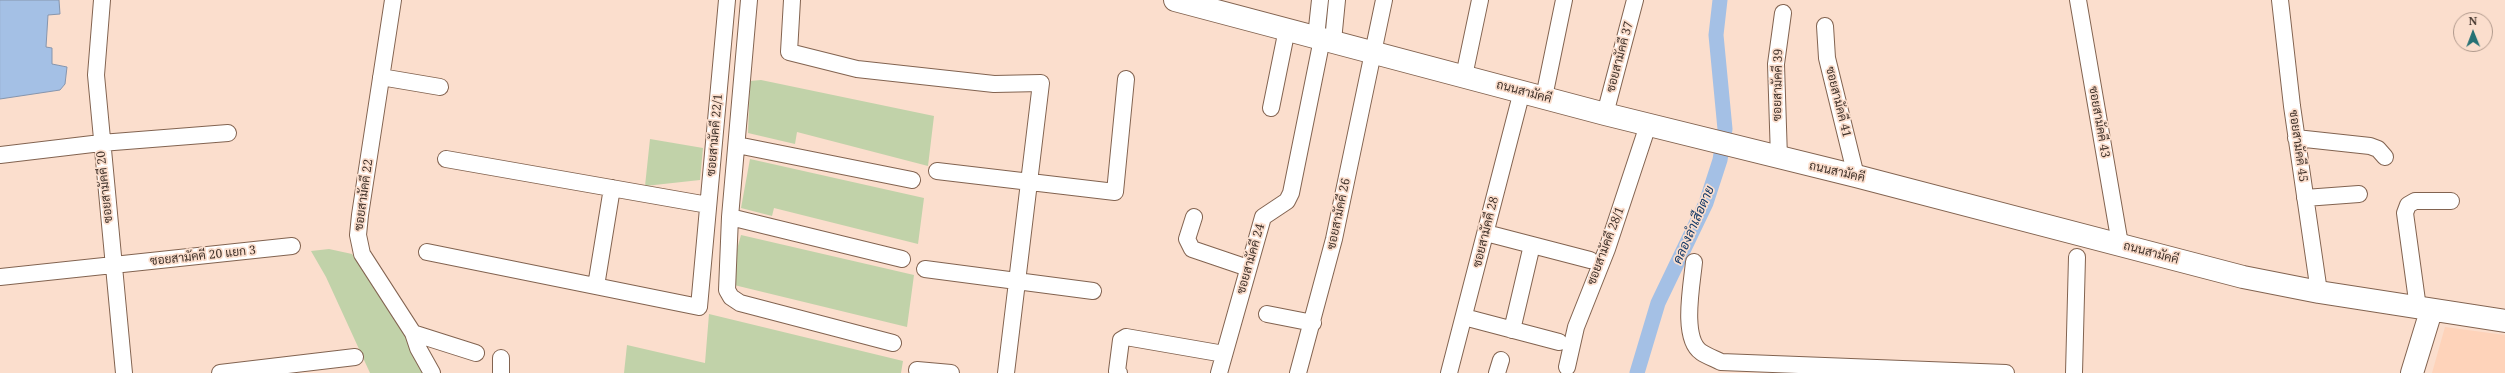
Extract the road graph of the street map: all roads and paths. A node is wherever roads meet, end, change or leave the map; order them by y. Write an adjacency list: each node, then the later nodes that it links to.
1 (102, 0): 31 (street, ซอยสามัคคี 20)
2 (393, 0): 21 (street, ซอยสามัคคี 22)
3 (727, 0): 45 (street, ซอยสามัคคี 22/1)
4 (749, 0): 32 (street)
5 (792, 0): 40 (street)
6 (1175, 0): 17 (main road, ถนนสามัคคี)
7 (1320, 0): 18 (street)
8 (1337, 0): 18 (street)
9 (1384, 0): 19 (street, ซอยสามัคคี 26)
10 (1480, 0): 20 (street)
11 (1564, 0): 25 (street)
12 (1635, 0): 27 (street, ซอยสามัคคี 37)
13 (2078, 0): 49 (street, ซอยสามัคคี 43)
14 (2280, 0): 30 (street, ซอยสามัคคี 45)
15 (1783, 12): 36 (street, ซอยสามัคคี 39)
16 (1825, 26): 38 (street, ซอยสามัคคี 41)
17 (1287, 29): 18 (main road, ถนนสามัคคี); 26 (street)
18 (1324, 39): 19 (main road, ถนนสามัคคี); 58 (street, ซอยสามัคคี 24)
19 (1372, 52): 20 (main road, ถนนสามัคคี); 69 (street, ซอยสามัคคี 26)
20 (1464, 76): 24 (main road, ถนนสามัคคี)
21 (381, 77): 23 (street); 71 (street, ซอยสามัคคี 22)
22 (1126, 79): 40 (street)
23 (440, 87)
24 (1522, 91): 25 (main road, ถนนสามัคคี); 48 (street, ซอยสามัคคี 28)
25 (1544, 97): 27 (main road, ถนนสามัคคี)
26 (1271, 108)
27 (1605, 114): 28 (main road, ถนนสามัคคี)
28 (1648, 126): 36 (main road, ถนนสามัคคี); 77 (street, ซอยสามัคคี 28/1)
29 (228, 133): 31 (street)
30 (2296, 138): 34 (street); 43 (street, ซอยสามัคคี 45)
31 (101, 143): 33 (street); 57 (street, ซอยสามัคคี 20)
32 (737, 144): 39 (street); 46 (street)
33 (0, 155)
34 (2385, 157)
35 (446, 158): 41 (street)
36 (1779, 158): 38 (main road, ถนนสามัคคี)
37 (937, 171): 40 (street)
38 (1856, 176): 49 (main road, ถนนสามัคคี)
39 (912, 180)
40 (1029, 182): 61 (street)
41 (612, 188): 45 (street); 62 (street)
42 (2359, 194): 43 (street)
43 (2305, 198): 64 (street, ซอยสามัคคี 45)
44 (2451, 201): 65 (street)
45 (708, 205): 62 (street, ซอยสามัคคี 22/1)
46 (730, 217): 54 (street); 73 (street)
47 (1194, 217): 58 (street)
48 (1486, 233): 50 (street); 67 (street, ซอยสามัคคี 28)
49 (2120, 244): 64 (main road, ถนนสามัคคี)
50 (1532, 245): 55 (street); 70 (street)
51 (292, 246): 57 (street, ซอยสามัคคี 20 แยก 3)
52 (427, 252): 62 (street)
53 (2076, 257): 89 (street)
54 (902, 260)
55 (1590, 260)
56 (1694, 262): 88 (street)
57 (113, 266): 60 (street, ซอยสามัคคี 20 แยก 3); 79 (street, ซอยสามัคคี 20)
58 (1248, 268): 75 (street, ซอยสามัคคี 24)
59 (925, 269): 61 (street)
60 (0, 276)
61 (1017, 281): 63 (street); 83 (street)
62 (596, 286)
63 (1093, 291)
64 (2319, 292): 65 (main road, ถนนสามัคคี)
65 (2424, 310): 68 (main road, ถนนสามัคคี); 90 (main road)
66 (1268, 314): 69 (street)
67 (1464, 317): 70 (street); 87 (street, ซอยสามัคคี 28)
68 (2505, 321)
69 (1313, 323): 86 (street, ซอยสามัคคี 26)
70 (1512, 330): 72 (street)
71 (412, 333): 74 (street); 81 (street, ซอยสามัคคี 22)
72 (1559, 342)
73 (893, 343)
74 (476, 353)
75 (1224, 354): 84 (street); 85 (street, ซอยสามัคคี 24)
76 (355, 358): 80 (street)
77 (1567, 367)
78 (917, 370): 82 (street)
79 (124, 373)
80 (220, 373)
81 (432, 373)
82 (951, 373)
83 (1006, 373)
84 (1119, 373)
85 (1219, 373)
86 (1298, 373)
87 (1449, 373)
88 (2006, 373)
89 (2074, 373)
90 (2412, 373)

